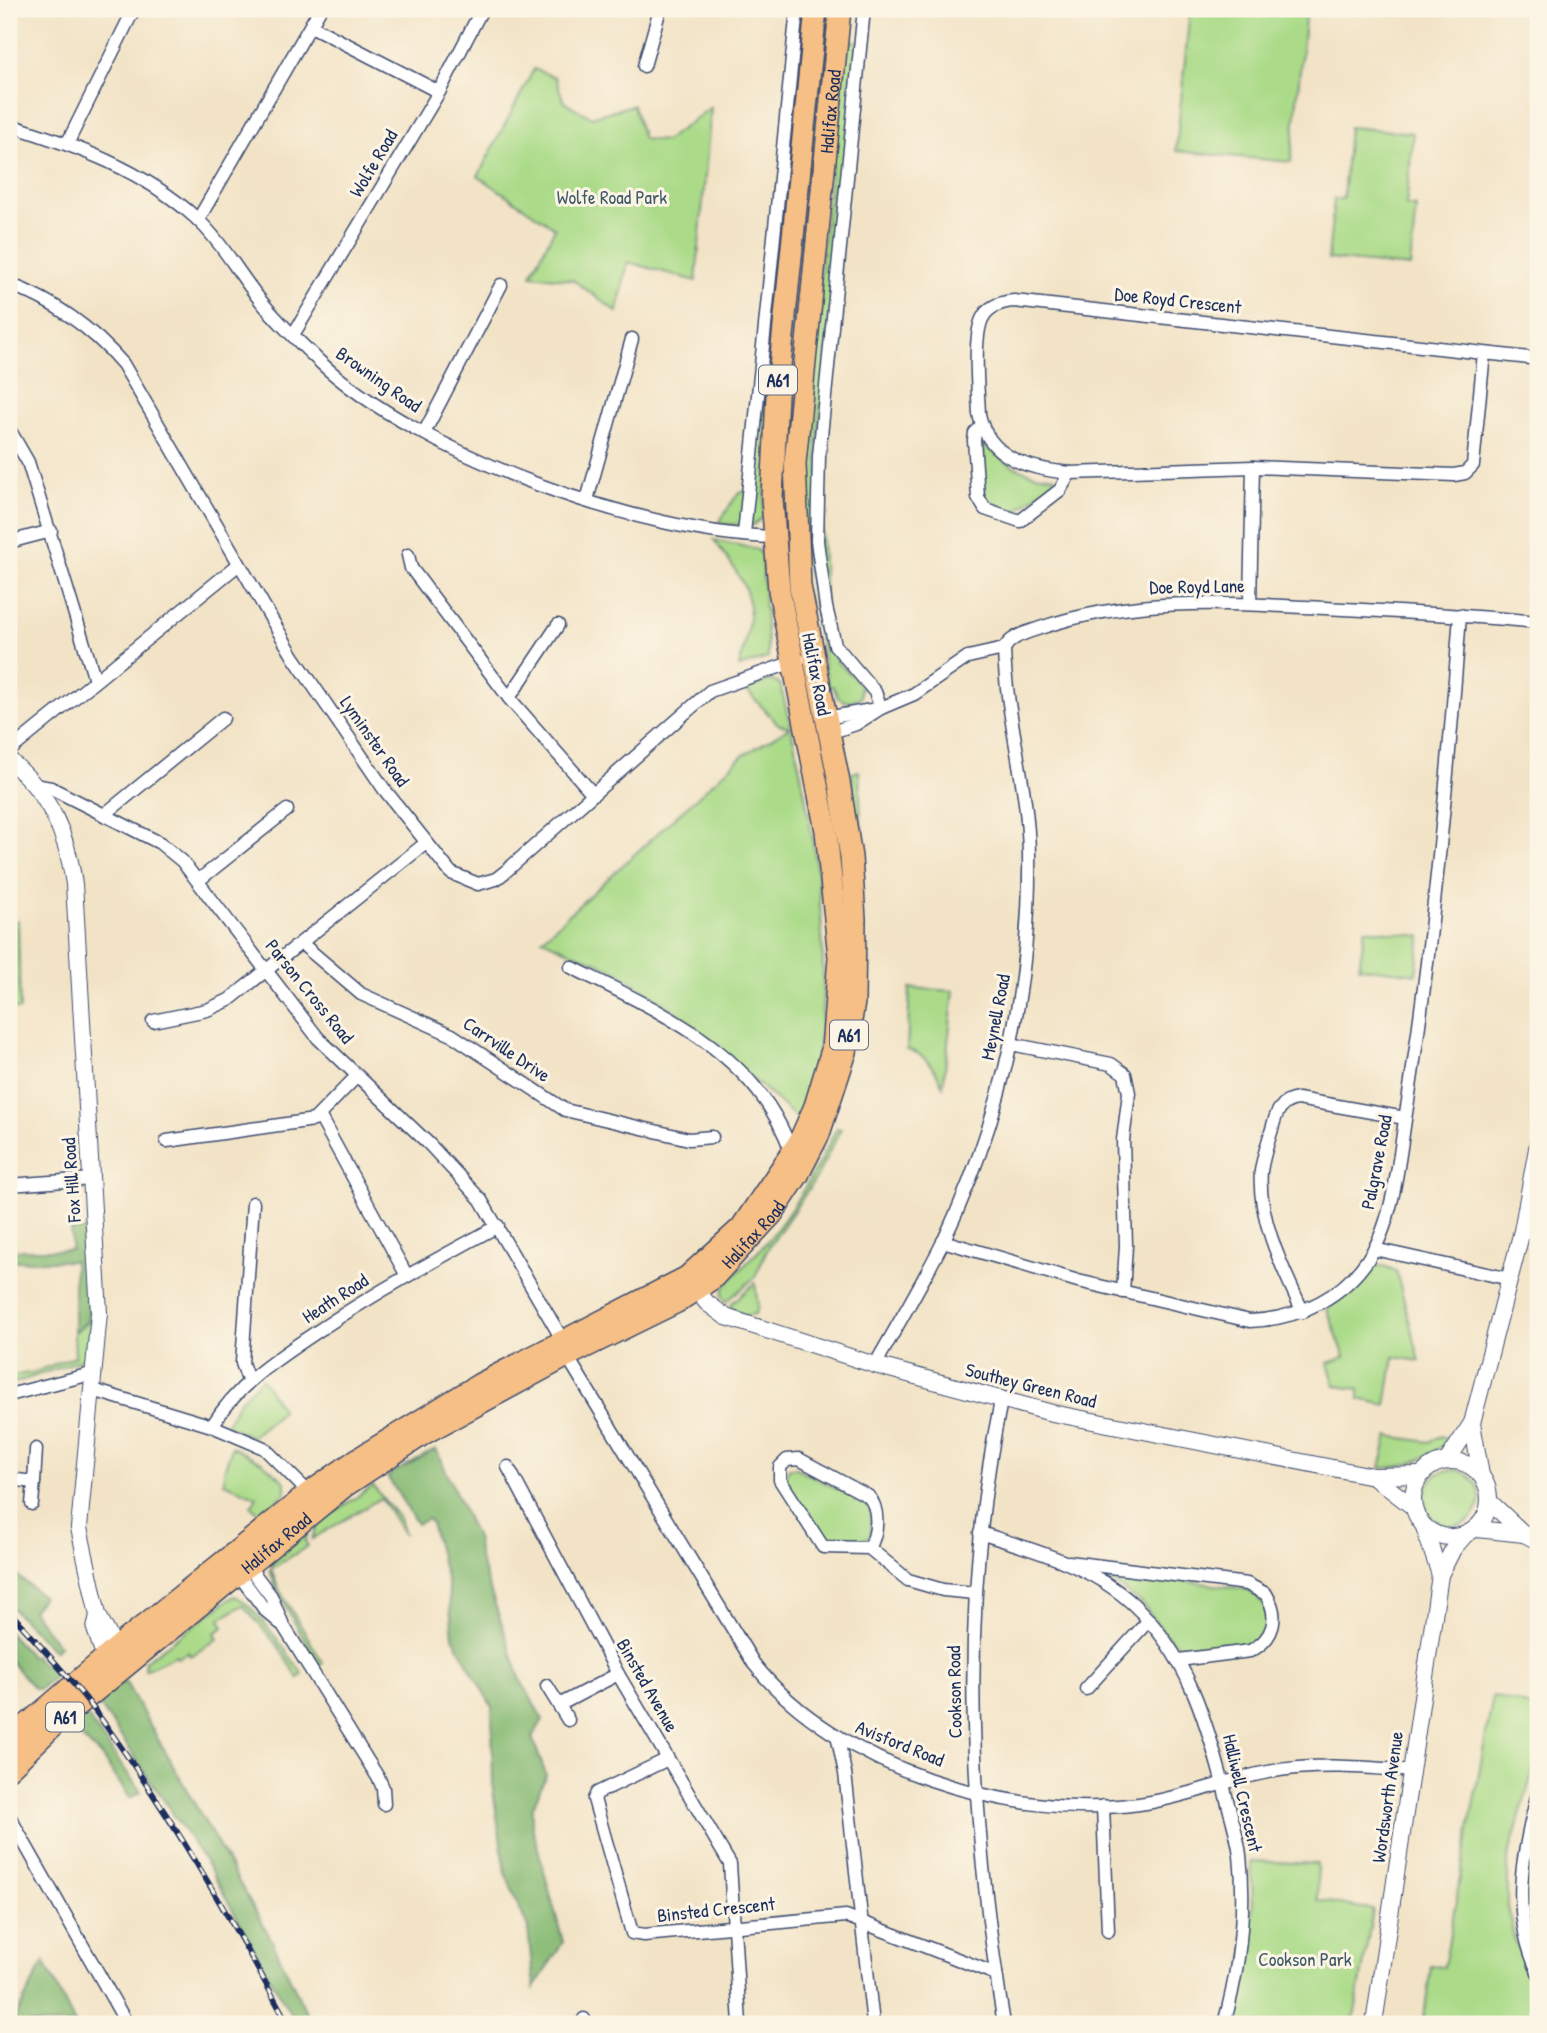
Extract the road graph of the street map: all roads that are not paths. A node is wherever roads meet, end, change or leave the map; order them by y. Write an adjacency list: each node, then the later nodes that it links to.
1 (134, 9): 13 (street)
2 (320, 9): 9 (street)
3 (482, 9): 11 (street, Wolfe Road)
4 (660, 9): 10 (street)
5 (797, 9): 28 (street)
6 (816, 9): 30 (highway, Halifax Road / A61)
7 (840, 9): 29 (highway, Halifax Road / A61)
8 (864, 9): 43 (street, Halifax Road)
9 (311, 26): 11 (street); 14 (street)
10 (644, 66)
11 (439, 92): 17 (street, Wolfe Road)
12 (9, 125): 13 (street, Browning Road)
13 (66, 144): 14 (street, Browning Road)
14 (198, 220): 17 (street, Browning Road)
15 (9, 284): 33 (street, Lyminster Road)
16 (501, 285): 23 (street)
17 (292, 335): 23 (street, Browning Road)
18 (632, 339): 26 (street)
19 (1484, 352): 20 (street, Doe Royd Crescent); 21 (street, Doe Royd Crescent); 24 (street)
20 (1538, 359)
21 (982, 426): 25 (street); 25 (street, Doe Royd Crescent)
22 (9, 429): 27 (street)
23 (424, 433): 26 (street, Browning Road)
24 (1253, 467): 25 (street); 34 (street)
25 (1070, 473)
26 (587, 500): 28 (street, Browning Road)
27 (51, 531): 31 (street); 41 (street)
28 (744, 534): 30 (street, Browning Road)
29 (797, 535): 30 (street, Browning Road); 39 (highway, Halifax Road / A61)
30 (774, 537): 40 (highway, Halifax Road / A61)
31 (9, 542)
32 (408, 555): 42 (street)
33 (238, 565): 41 (street); 53 (street, Lyminster Road)
34 (1250, 604): 35 (street, Doe Royd Lane); 38 (street, Doe Royd Lane)
35 (1460, 615): 36 (street, Doe Royd Lane); 62 (street, Palgrave Road)
36 (1538, 622)
37 (558, 625): 42 (street)
38 (1004, 649): 43 (street, Doe Royd Lane); 59 (street, Meynell Road)
39 (813, 657): 40 (street, Lyminster Road); 45 (highway, Halifax Road / A61)
40 (792, 662): 46 (highway, Halifax Road / A61); 50 (street, Lyminster Road)
41 (95, 680): 47 (street)
42 (509, 698): 50 (street)
43 (881, 708): 45 (street, Doe Royd Lane)
44 (223, 718): 52 (street)
45 (827, 725): 46 (highway); 77 (highway, Halifax Road / A61)
46 (806, 730): 64 (highway, Halifax Road / A61)
47 (9, 751)
48 (9, 760): 49 (street, Fox Hill Road)
49 (34, 785): 52 (street, Parson Cross Road); 69 (street, Fox Hill Road)
50 (593, 794): 53 (street, Lyminster Road)
51 (287, 810): 54 (street)
52 (104, 815): 54 (street, Parson Cross Road)
53 (426, 843): 55 (street)
54 (199, 880): 57 (street, Parson Cross Road)
55 (301, 943): 57 (street); 65 (street, Carrville Drive)
56 (571, 967): 63 (street)
57 (266, 969): 58 (street); 60 (street, Parson Cross Road)
58 (153, 1021)
59 (1011, 1044): 73 (street, Meynell Road); 78 (street)
60 (357, 1076): 61 (street); 72 (street, Parson Cross Road)
61 (320, 1117): 66 (street); 75 (street)
62 (1405, 1118): 74 (street, Palgrave Road); 79 (street)
63 (779, 1120): 64 (street); 68 (street)
64 (809, 1121): 68 (highway, Halifax Road / A61)
65 (712, 1137)
66 (167, 1141)
67 (1538, 1143): 76 (street)
68 (792, 1154): 77 (highway, Halifax Road / A61)
69 (92, 1179): 70 (street); 82 (street, Fox Hill Road)
70 (9, 1185)
71 (253, 1203): 83 (street)
72 (498, 1226): 75 (street, Heath Road); 80 (street, Parson Cross Road)
73 (943, 1241): 78 (street, Palgrave Road); 81 (street, Meynell Road)
74 (1374, 1249): 76 (street); 79 (street, Palgrave Road)
75 (407, 1276): 83 (street, Heath Road)
76 (1510, 1279): 87 (street)
77 (691, 1283): 80 (highway, Halifax Road / A61); 81 (street, Southey Green Road)
78 (1123, 1292): 79 (street, Palgrave Road)
79 (1303, 1312)
80 (565, 1348): 97 (highway, Halifax Road / A61); 118 (street, Avisford Road)
81 (875, 1365): 86 (street, Southey Green Road)
82 (95, 1373): 84 (street, Fox Hill Road); 85 (street)
83 (248, 1380): 88 (street, Heath Road)
84 (93, 1390): 88 (street); 111 (street, Fox Hill Road)
85 (9, 1395)
86 (1001, 1401): 94 (street, Southey Green Road); 103 (street, Cookson Road)
87 (1472, 1423): 90 (street); 93 (street)
88 (212, 1426): 97 (street)
89 (36, 1449): 96 (street)
90 (1447, 1461): 92 (street); 93 (street)
91 (508, 1467): 113 (street, Binsted Avenue)
92 (1421, 1475): 94 (street, Southey Green Road); 100 (street)
93 (1481, 1475): 98 (street)
94 (1373, 1476): 100 (street, Southey Green Road)
95 (9, 1479): 96 (street)
96 (34, 1482): 99 (street)
97 (315, 1499): 107 (highway, Halifax Road / A61)
98 (1490, 1502): 102 (street); 104 (street)
99 (32, 1504)
100 (1413, 1507): 101 (street)
101 (1424, 1527): 102 (street); 108 (street, Wordsworth Avenue)
102 (1471, 1532): 104 (street); 108 (street, Wordsworth Avenue)
103 (980, 1533): 106 (street, Halliwell Crescent); 109 (street, Cookson Road)
104 (1531, 1538)
105 (869, 1548): 105 (street); 109 (street)
106 (1065, 1562): 110 (street, Halliwell Crescent); 112 (street, Halliwell Crescent)
107 (240, 1566): 111 (highway, Halifax Road / A61); 126 (street)
108 (1440, 1575): 122 (street, Wordsworth Avenue)
109 (975, 1593): 125 (street, Cookson Road)
110 (1149, 1620): 112 (street, Halliwell Crescent); 115 (street)
111 (115, 1658): 119 (highway, A61); 121 (highway, A61)
112 (1179, 1660): 123 (street, Halliwell Crescent)
113 (618, 1674): 116 (street); 120 (street, Binsted Avenue)
114 (547, 1686): 116 (street)
115 (1086, 1689)
116 (559, 1705): 117 (street)
117 (568, 1720)
118 (838, 1739): 125 (street, Avisford Road); 129 (street)
119 (9, 1741)
120 (668, 1759): 130 (street, Binsted Avenue); 130 (street, Binsted Crescent)
121 (9, 1769)
122 (1412, 1771): 123 (street, Avisford Road); 139 (street, Wordsworth Avenue)
123 (1223, 1784): 127 (street, Avisford Road); 138 (street, Halliwell Crescent)
124 (1538, 1793): 132 (street)
125 (977, 1794): 127 (street, Avisford Road); 133 (street, Cookson Road)
126 (384, 1804)
127 (1103, 1806): 131 (street)
128 (9, 1816): 134 (street)
129 (862, 1919): 130 (street, Binsted Crescent); 133 (street); 136 (street)
130 (736, 1926): 135 (street, Binsted Avenue)
131 (1108, 1931)
132 (1538, 1972)
133 (996, 1974): 137 (street, Cookson Road)
134 (127, 2024)
135 (740, 2024)
136 (873, 2024)
137 (1004, 2024)
138 (1224, 2024)
139 (1374, 2024)

